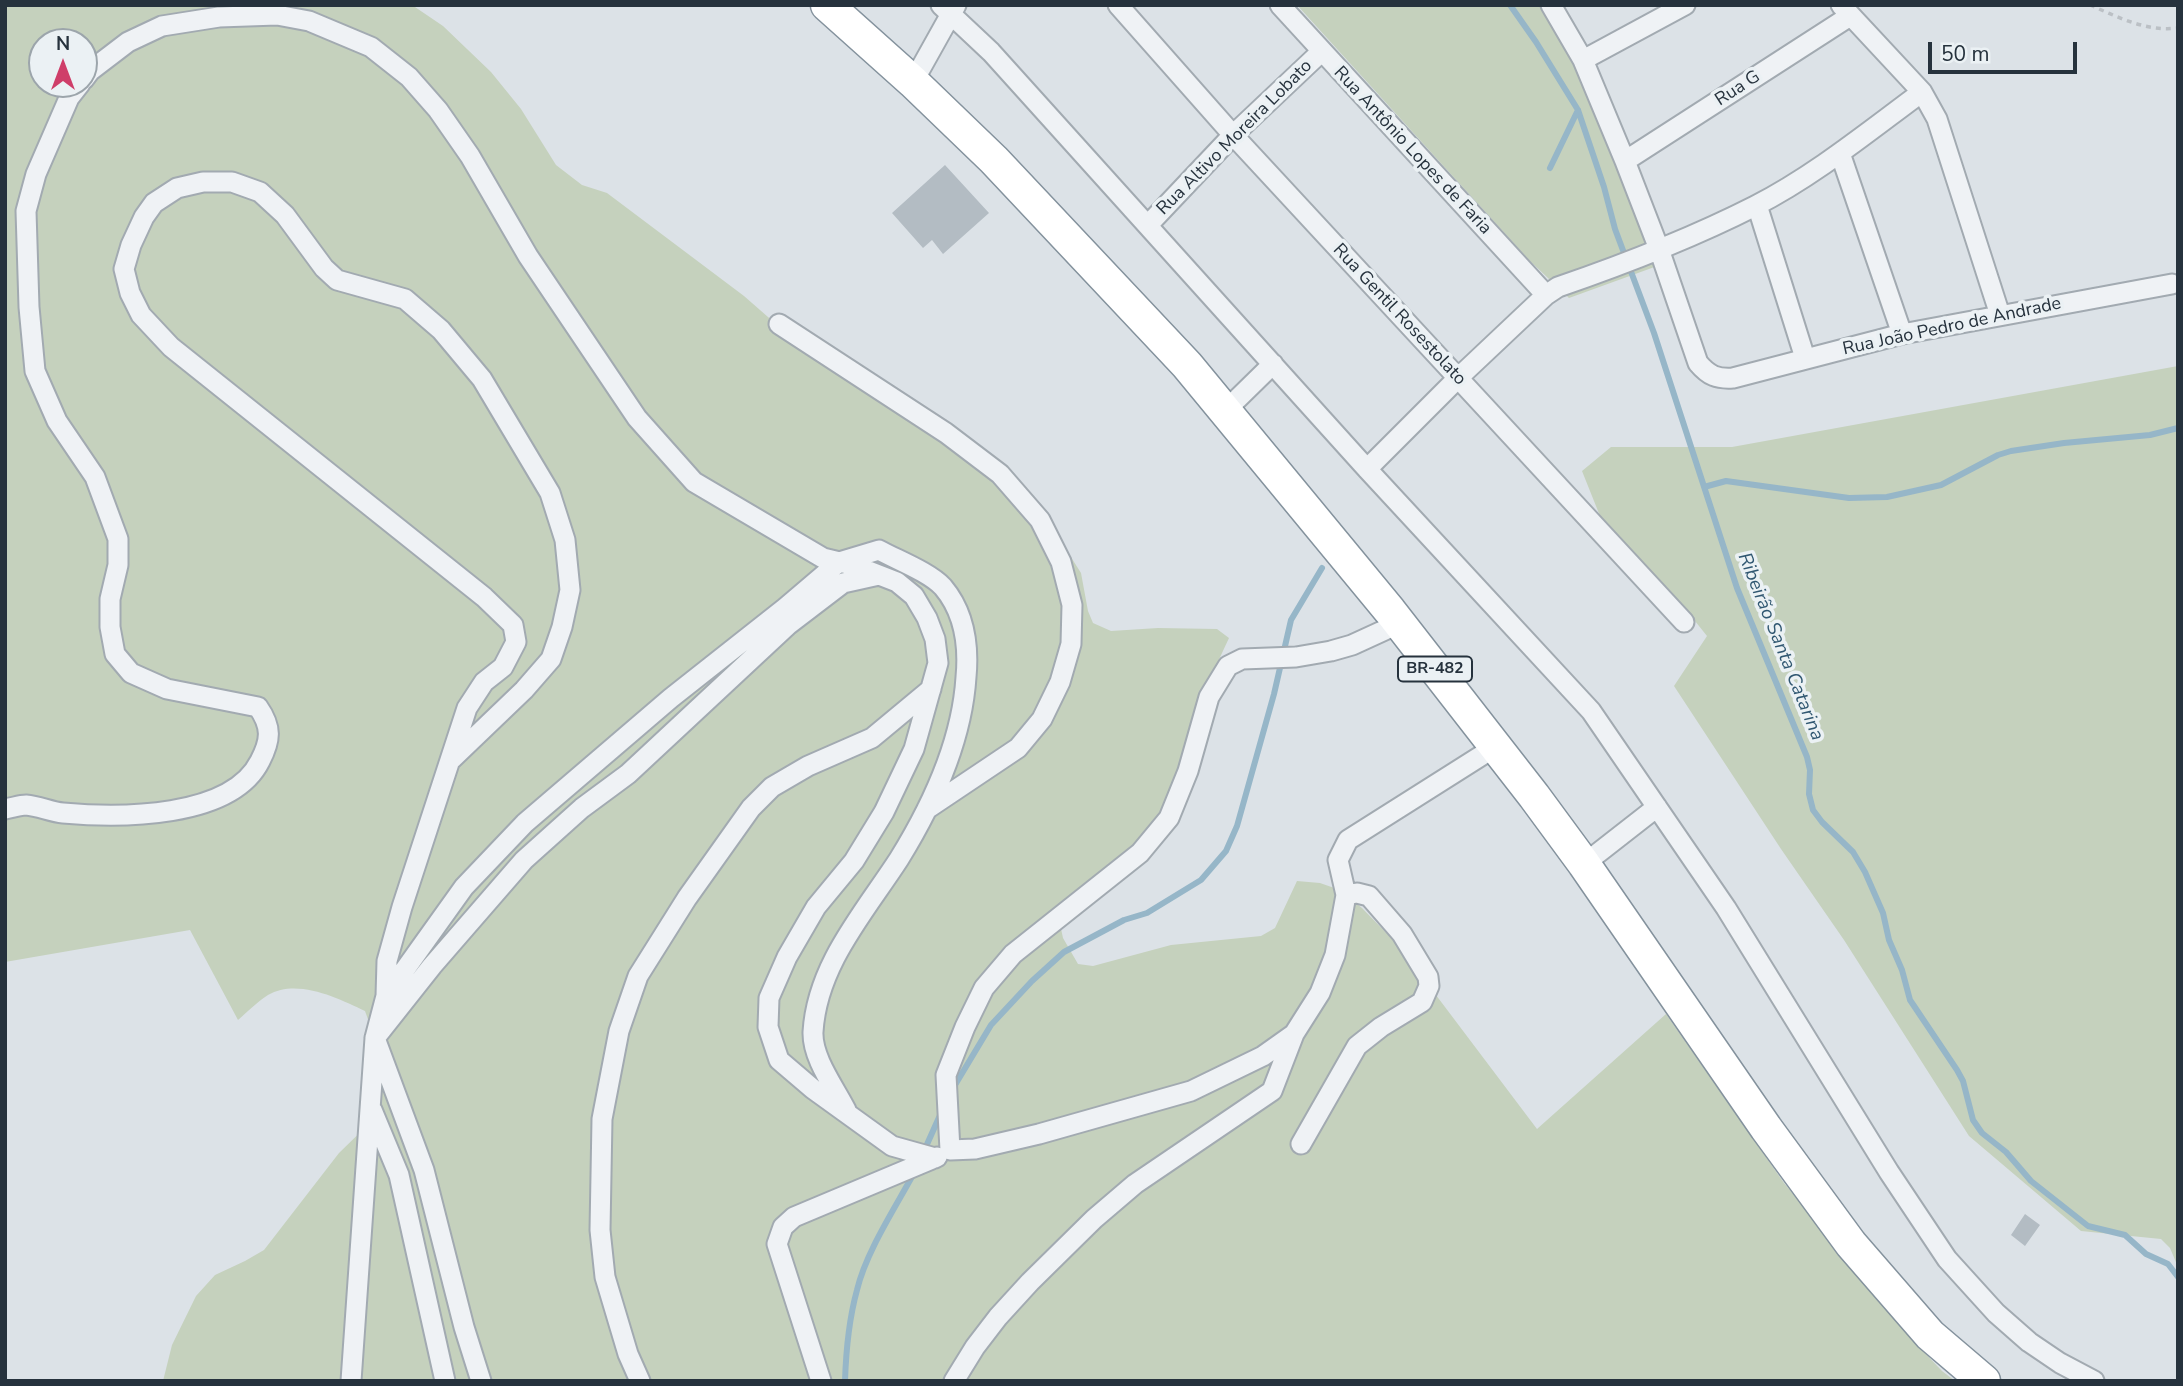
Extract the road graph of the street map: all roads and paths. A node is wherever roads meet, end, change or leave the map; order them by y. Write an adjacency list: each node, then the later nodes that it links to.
1 (827, 5): 13 (highway, BR-482)
2 (1118, 5): 16 (street, Rua Gentil Rosestolato)
3 (1280, 5): 10 (street, Rua Antônio Lopes de Faria)
4 (1551, 5): 11 (street)
5 (1685, 5): 11 (street)
6 (2090, 5): 9 (path)
7 (949, 8): 13 (street); 20 (street)
8 (1846, 11): 14 (street); 18 (street, Rua G)
9 (2178, 28)
10 (1321, 52): 16 (street, Rua Altivo Moreira Lobato); 23 (street, Rua Antônio Lopes de Faria)
11 (1583, 60): 18 (street)
12 (98, 65): 32 (street)
13 (913, 82): 30 (highway, BR-482)
14 (1922, 92): 17 (street); 24 (street)
15 (69, 98): 40 (street)
16 (1233, 135): 20 (street, Rua Altivo Moreira Lobato); 29 (street, Rua Gentil Rosestolato)
17 (1840, 153): 19 (street); 26 (street)
18 (1625, 162): 21 (street)
19 (1757, 205): 21 (street); 27 (street)
20 (1148, 225): 28 (street)
21 (1659, 249): 23 (street); 27 (street, Rua João Pedro de Andrade)
22 (2172, 284): 24 (street, Rua João Pedro de Andrade)
23 (1546, 295): 29 (street)
24 (2000, 315): 26 (street, Rua João Pedro de Andrade)
25 (779, 324): 41 (street)
26 (1902, 334): 27 (street, Rua João Pedro de Andrade)
27 (1805, 358)
28 (1273, 364): 30 (street); 31 (street)
29 (1458, 378): 31 (street); 34 (street, Rua Gentil Rosestolato)
30 (1225, 411): 35 (highway, BR-482)
31 (1367, 469): 39 (street)
32 (839, 562): 33 (street); 41 (street); 44 (street)
33 (879, 575): 36 (street); 46 (street)
34 (1684, 622)
35 (1400, 623): 37 (highway, BR-482); 50 (street)
36 (931, 689): 48 (street); 54 (street)
37 (1495, 747): 42 (highway, BR-482); 43 (street)
38 (452, 759): 38 (street); 44 (street)
39 (1657, 807): 42 (street); 58 (street)
40 (5, 809)
41 (926, 809): 48 (street)
42 (1584, 864): 57 (highway, BR-482)
43 (1346, 895): 45 (street); 49 (street)
44 (386, 996): 46 (street)
45 (1294, 1034): 50 (street); 56 (street)
46 (375, 1038): 47 (street); 53 (street)
47 (370, 1106): 51 (street); 52 (street)
48 (848, 1114): 50 (street)
49 (1301, 1144)
50 (943, 1154): 55 (street)
51 (351, 1381)
52 (445, 1381)
53 (481, 1381)
54 (640, 1381)
55 (821, 1381)
56 (954, 1381)
57 (1984, 1381)
58 (2094, 1381)

